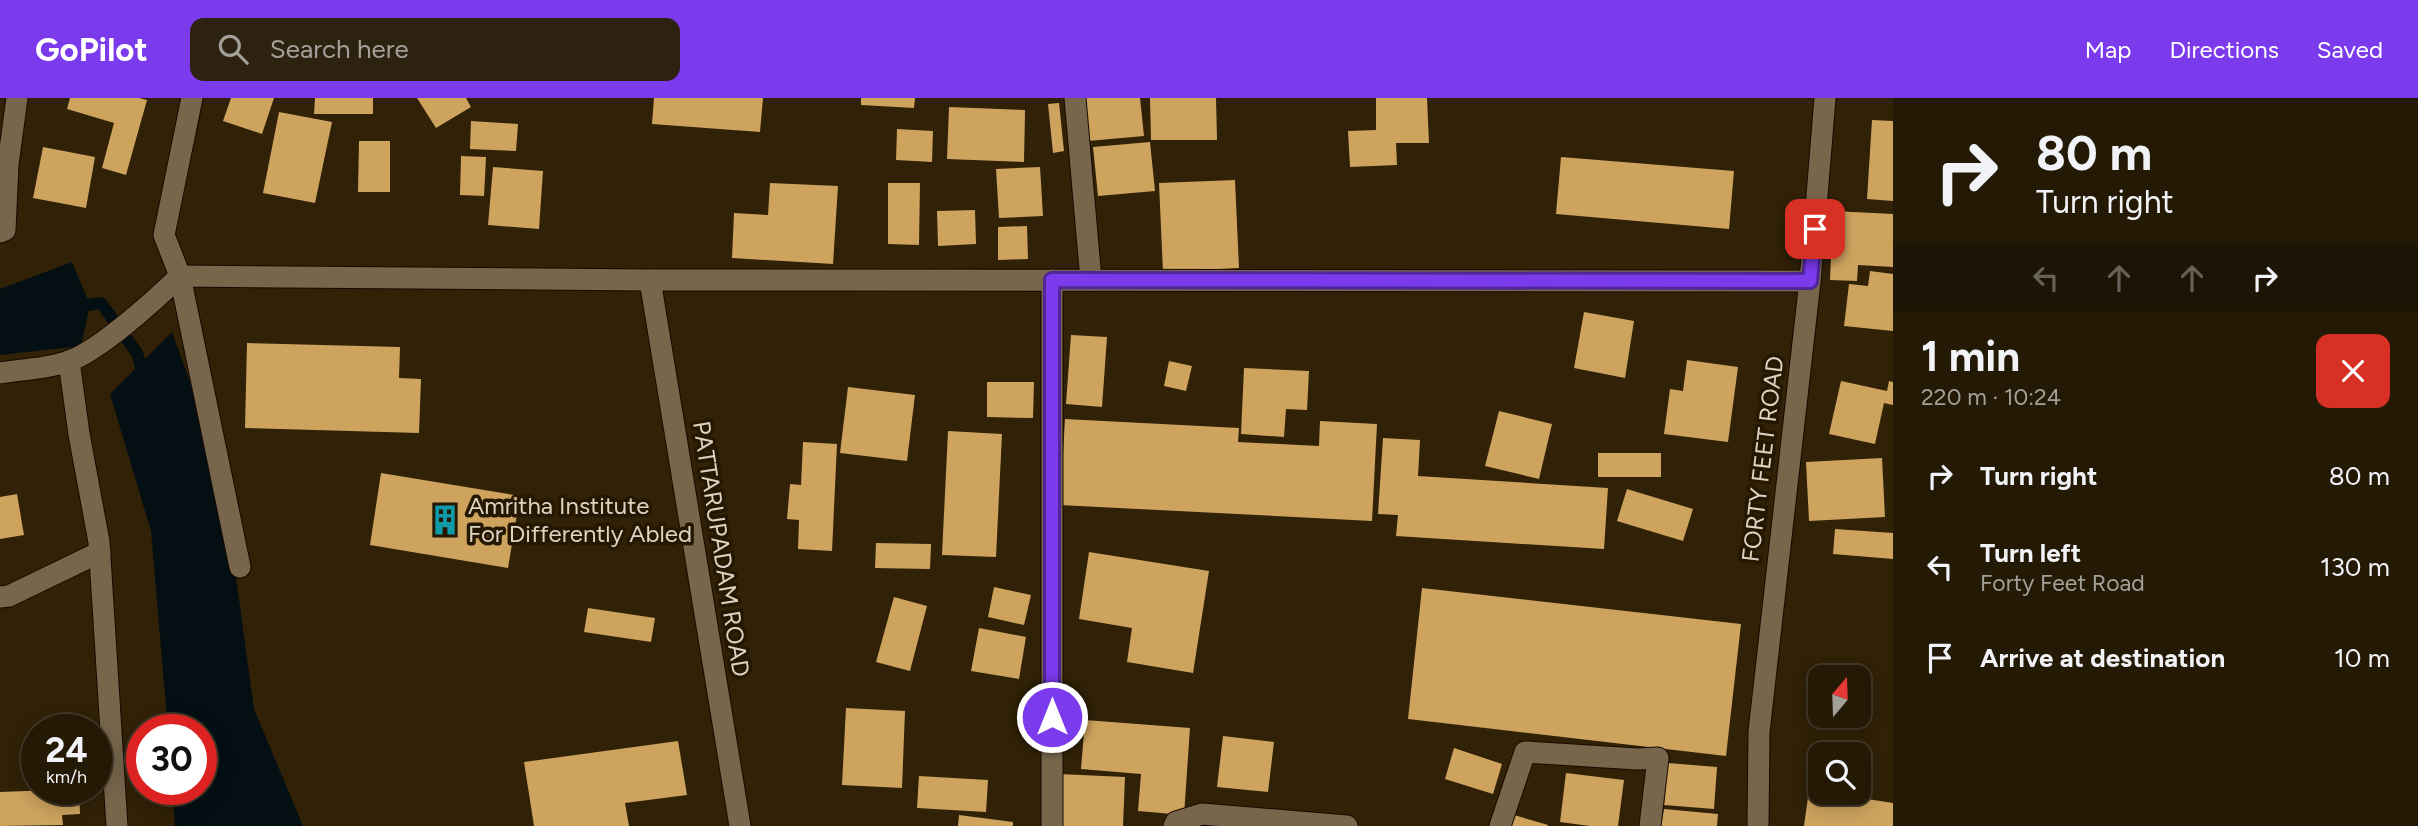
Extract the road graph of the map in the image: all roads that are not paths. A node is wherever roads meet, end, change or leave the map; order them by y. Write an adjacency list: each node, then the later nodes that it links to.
1 (17, 98): 5 (street)
2 (192, 98): 6 (street)
3 (1075, 98): 9 (street)
4 (1825, 98): 10 (street, FORTY FEET ROAD)
5 (0, 232)
6 (180, 276): 7 (street); 11 (street); 14 (street)
7 (650, 280): 8 (street); 17 (street, PATTARUPADAM ROAD)
8 (1052, 280): 9 (street); 18 (street)
9 (1091, 280): 10 (street)
10 (1810, 281): 23 (street, FORTY FEET ROAD)
11 (69, 361): 12 (street); 13 (street)
12 (0, 373)
13 (100, 552): 15 (street); 16 (street)
14 (240, 567)
15 (0, 597)
16 (117, 826)
17 (740, 826)
18 (1052, 826)
19 (1174, 826): 20 (street)
20 (1347, 826)
21 (1500, 826): 22 (street)
22 (1650, 826)
23 (1758, 826)

